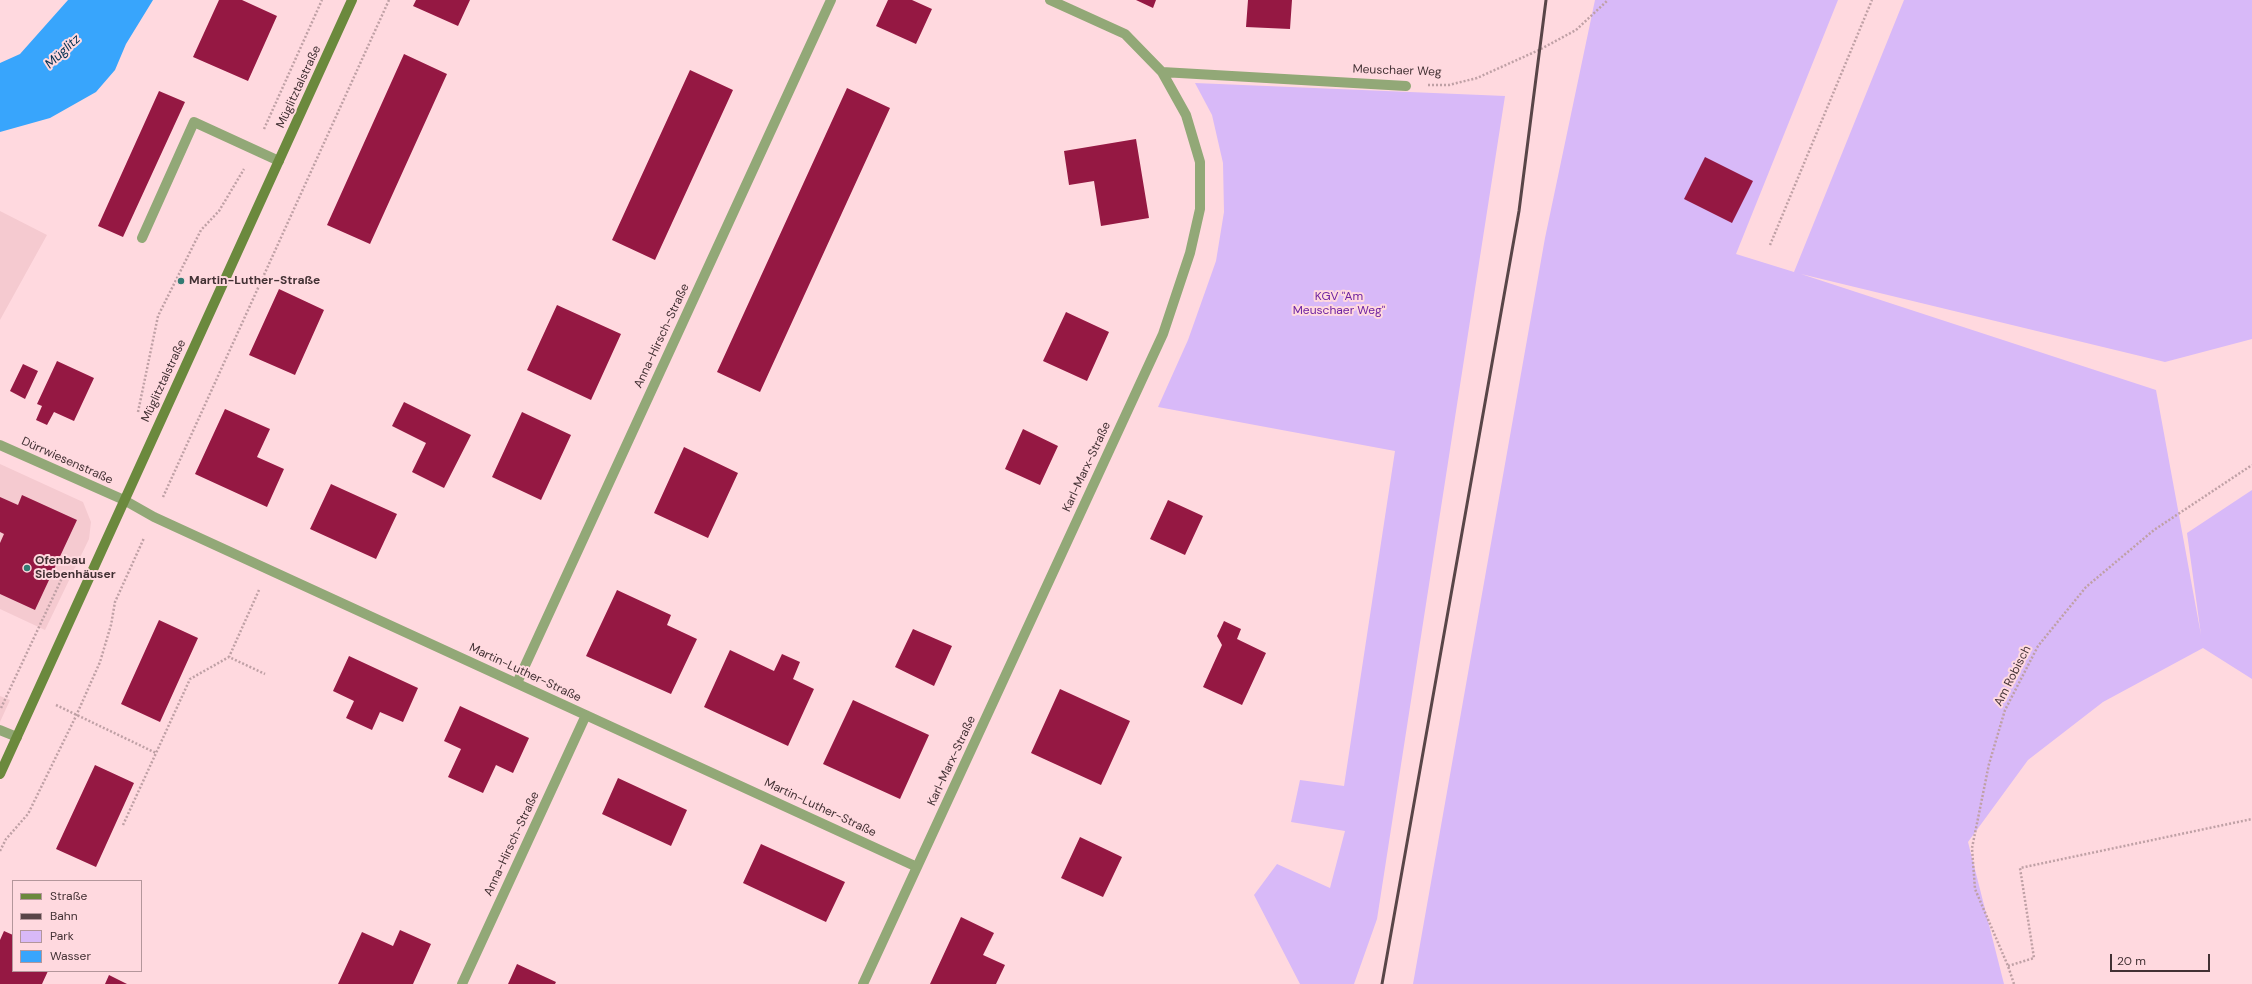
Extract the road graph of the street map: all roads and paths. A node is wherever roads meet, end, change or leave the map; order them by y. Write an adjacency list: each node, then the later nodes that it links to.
1 (322, 0): 10 (path)
2 (352, 0): 11 (main road, Müglitztalstraße)
3 (389, 0): 18 (path)
4 (831, 0): 23 (street, Anna-Hirsch-Straße)
5 (1050, 0): 8 (street, Karl-Marx-Straße)
6 (1608, 0): 9 (path, Meuschaer Weg)
7 (1872, 0): 13 (path)
8 (1162, 72): 9 (street, Meuschaer Weg); 35 (street, Karl-Marx-Straße)
9 (1406, 86)
10 (254, 149): 11 (street); 12 (street); 14 (path)
11 (279, 161): 17 (main road, Müglitztalstraße)
12 (142, 238)
13 (1770, 245)
14 (135, 418)
15 (0, 445): 17 (street, Dürrwiesenstraße)
16 (2252, 465): 36 (path, Am Robisch)
17 (124, 500): 18 (street, Martin-Luther-Straße); 24 (main road, Müglitztalstraße)
18 (154, 517): 19 (street, Martin-Luther-Straße); 27 (path)
19 (269, 570): 21 (path); 23 (street, Martin-Luther-Straße)
20 (63, 575): 25 (path)
21 (229, 657): 22 (path); 30 (path)
22 (266, 674)
23 (517, 683): 26 (street, Martin-Luther-Straße)
24 (36, 694): 27 (path); 29 (main road, Müglitztalstraße)
25 (0, 710)
26 (586, 715): 35 (street, Martin-Luther-Straße); 37 (street, Anna-Hirsch-Straße)
27 (76, 716): 30 (path); 34 (path)
28 (0, 730): 29 (street)
29 (17, 737): 31 (main road, Müglitztalstraße)
30 (156, 753): 33 (path)
31 (0, 774)
32 (2252, 819): 36 (path)
33 (123, 826)
34 (0, 851)
35 (917, 867): 38 (street, Karl-Marx-Straße)
36 (2008, 966): 39 (path, Am Robisch)
37 (462, 984)
38 (863, 984)
39 (2014, 984)

